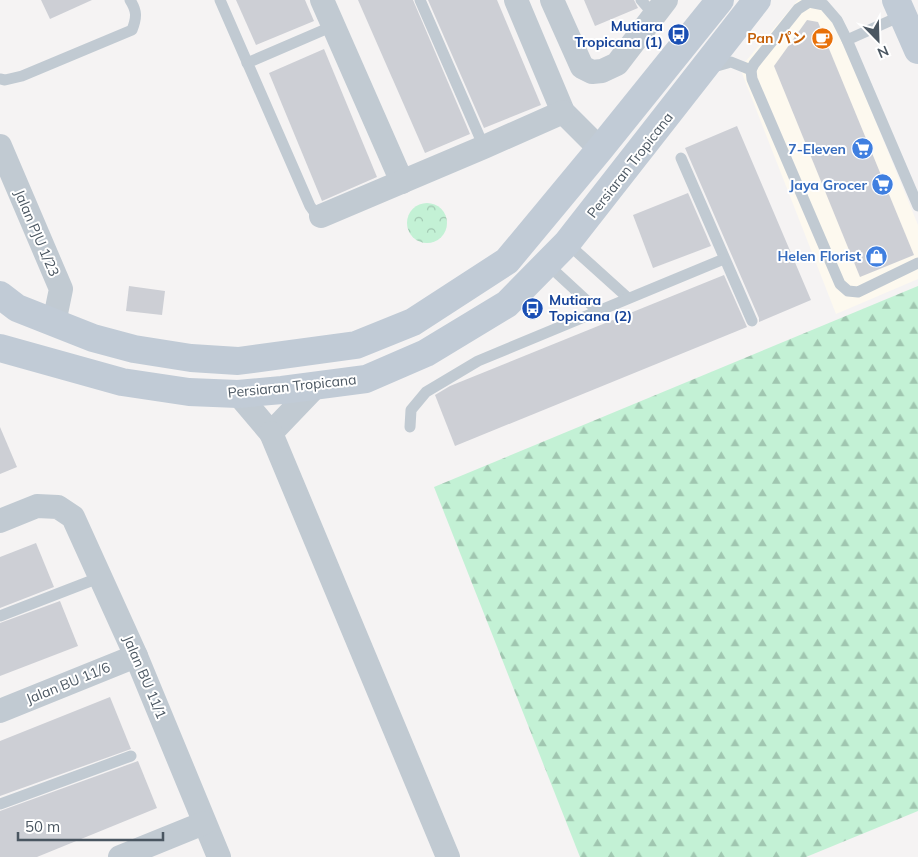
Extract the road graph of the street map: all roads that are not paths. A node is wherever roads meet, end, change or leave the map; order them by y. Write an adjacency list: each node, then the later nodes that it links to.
1 (130, 0): 17 (lane)
2 (220, 0): 14 (lane)
3 (322, 0): 11 (street)
4 (420, 0): 20 (lane)
5 (516, 0): 18 (street)
6 (552, 0): 9 (street)
7 (720, 0): 21 (main road)
8 (757, 0): 15 (main road, Persiaran Tropicana)
9 (654, 5)
10 (899, 8): 12 (lane); 13 (main road)
11 (333, 26): 14 (lane); 23 (street)
12 (847, 40): 16 (lane); 24 (lane)
13 (918, 50)
14 (247, 63): 25 (lane)
15 (703, 70): 16 (lane); 26 (main road, Persiaran Tropicana)
16 (751, 70): 28 (lane)
17 (0, 78)
18 (563, 112): 20 (street); 21 (street)
19 (0, 146): 34 (street, Jalan PJU 1/23)
20 (484, 147): 23 (street)
21 (600, 149): 34 (main road)
22 (681, 158): 27 (lane)
23 (402, 182): 25 (street)
24 (918, 206)
25 (321, 216)
26 (567, 244): 29 (main road, Persiaran Tropicana); 30 (lane)
27 (724, 259): 30 (lane); 33 (lane)
28 (918, 263)
29 (547, 264): 32 (lane); 38 (main road, Persiaran Tropicana)
30 (628, 298): 32 (lane)
31 (8, 301): 34 (main road); 35 (main road)
32 (598, 311): 40 (lane)
33 (752, 321)
34 (59, 326): 37 (main road)
35 (0, 344)
36 (0, 348): 37 (main road, Persiaran Tropicana)
37 (58, 365): 39 (main road, Persiaran Tropicana)
38 (316, 386): 39 (main road, Persiaran Tropicana); 41 (street)
39 (238, 394): 41 (street)
40 (410, 427)
41 (271, 432): 52 (street)
42 (0, 520): 43 (street, Jalan BU 11/1)
43 (101, 577): 44 (lane); 45 (street, Jalan BU 11/1)
44 (0, 616)
45 (136, 656): 46 (street, Jalan BU 11/6); 49 (street, Jalan BU 11/1)
46 (0, 711)
47 (131, 756): 48 (lane)
48 (0, 804)
49 (204, 823): 50 (street); 51 (street, Jalan BU 11/1)
50 (120, 857)
51 (219, 857)
52 (448, 857)

